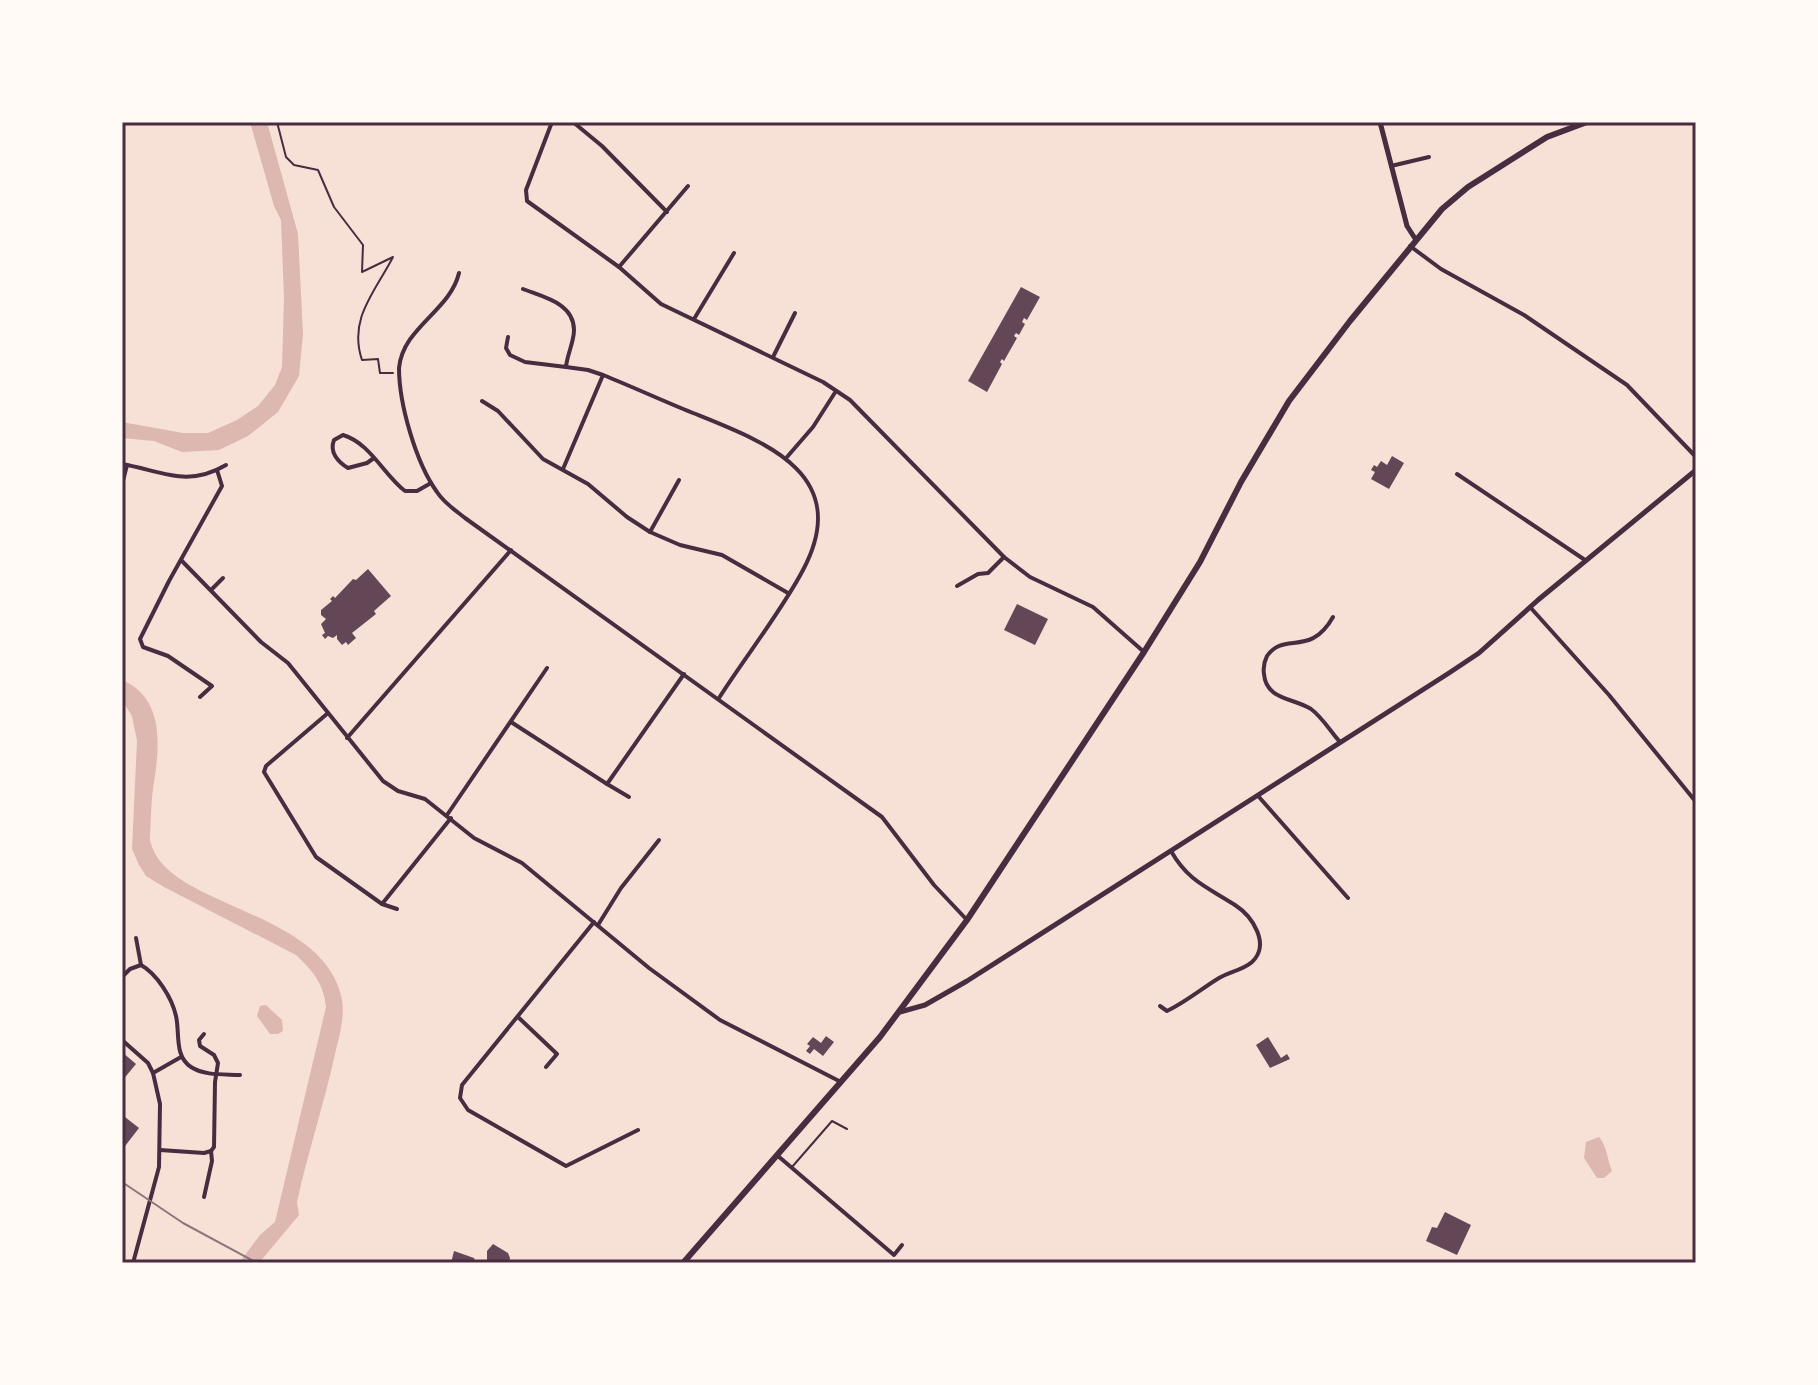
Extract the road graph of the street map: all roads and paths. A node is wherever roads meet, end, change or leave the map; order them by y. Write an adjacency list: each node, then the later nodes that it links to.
1 (277, 122): 20 (path)
2 (552, 122): 12 (street)
3 (573, 122): 9 (street)
4 (1380, 122): 7 (street)
5 (1587, 122): 10 (main road)
6 (1429, 157): 7 (street)
7 (1391, 166): 10 (street)
8 (688, 186): 9 (street)
9 (667, 212): 12 (street)
10 (1413, 243): 25 (street); 47 (main road)
11 (734, 253): 16 (street)
12 (619, 267): 16 (street)
13 (459, 273): 20 (street)
14 (523, 289): 19 (street)
15 (795, 313): 18 (street)
16 (694, 319): 18 (street)
17 (508, 337): 19 (street)
18 (773, 357): 22 (street)
19 (566, 367): 21 (street)
20 (399, 373): 34 (street)
21 (603, 375): 24 (street); 30 (street)
22 (836, 391): 24 (street); 38 (street)
23 (482, 401): 30 (street)
24 (787, 457): 44 (street)
25 (1696, 457)
26 (374, 458): 26 (street); 34 (street)
27 (125, 465): 29 (street); 35 (street)
28 (226, 465): 29 (street)
29 (217, 470): 39 (street)
30 (562, 470): 36 (street)
31 (1696, 470): 40 (street)
32 (1457, 474): 40 (street)
33 (679, 480): 36 (street)
34 (431, 483): 37 (street)
35 (122, 485)
36 (650, 532): 44 (street)
37 (511, 550): 49 (street); 54 (street)
38 (1004, 557): 42 (street); 47 (street)
39 (181, 560): 43 (street); 50 (street)
40 (1585, 560): 45 (street)
41 (223, 578): 43 (street)
42 (957, 586)
43 (212, 589): 52 (street)
44 (788, 593): 51 (street)
45 (1530, 607): 55 (street); 59 (street)
46 (1333, 617): 55 (street)
47 (1144, 652): 66 (main road)
48 (547, 668): 53 (street)
49 (684, 674): 51 (street); 56 (street)
50 (200, 697)
51 (719, 698): 66 (street)
52 (328, 713): 54 (street); 64 (street)
53 (511, 722): 56 (street); 60 (street)
54 (347, 738): 60 (street)
55 (1340, 742): 58 (street)
56 (607, 784): 57 (street)
57 (629, 797)
58 (1259, 797): 62 (street); 63 (street)
59 (1696, 802)
60 (449, 816): 64 (street); 67 (street)
61 (659, 840): 67 (street)
62 (1171, 851): 71 (street); 72 (street)
63 (1348, 898)
64 (382, 904): 65 (street)
65 (397, 909)
66 (967, 920): 72 (main road)
67 (596, 924): 73 (street); 81 (street)
68 (136, 938): 69 (street)
69 (141, 965): 70 (street); 76 (street)
70 (122, 977)
71 (1160, 1006)
72 (900, 1012): 81 (main road)
73 (518, 1017): 77 (street); 83 (street)
74 (204, 1034): 79 (street)
75 (122, 1040): 78 (street)
76 (181, 1057): 78 (street); 79 (street)
77 (546, 1067)
78 (153, 1073): 84 (street)
79 (217, 1074): 80 (street); 85 (street)
80 (240, 1075)
81 (841, 1082): 86 (main road)
82 (847, 1129): 87 (lane)
83 (638, 1130)
84 (160, 1150): 85 (street); 90 (street)
85 (211, 1151): 88 (street)
86 (778, 1156): 87 (street); 91 (main road)
87 (792, 1168): 89 (street)
88 (204, 1197)
89 (902, 1245)
90 (133, 1263)
91 (683, 1263)

